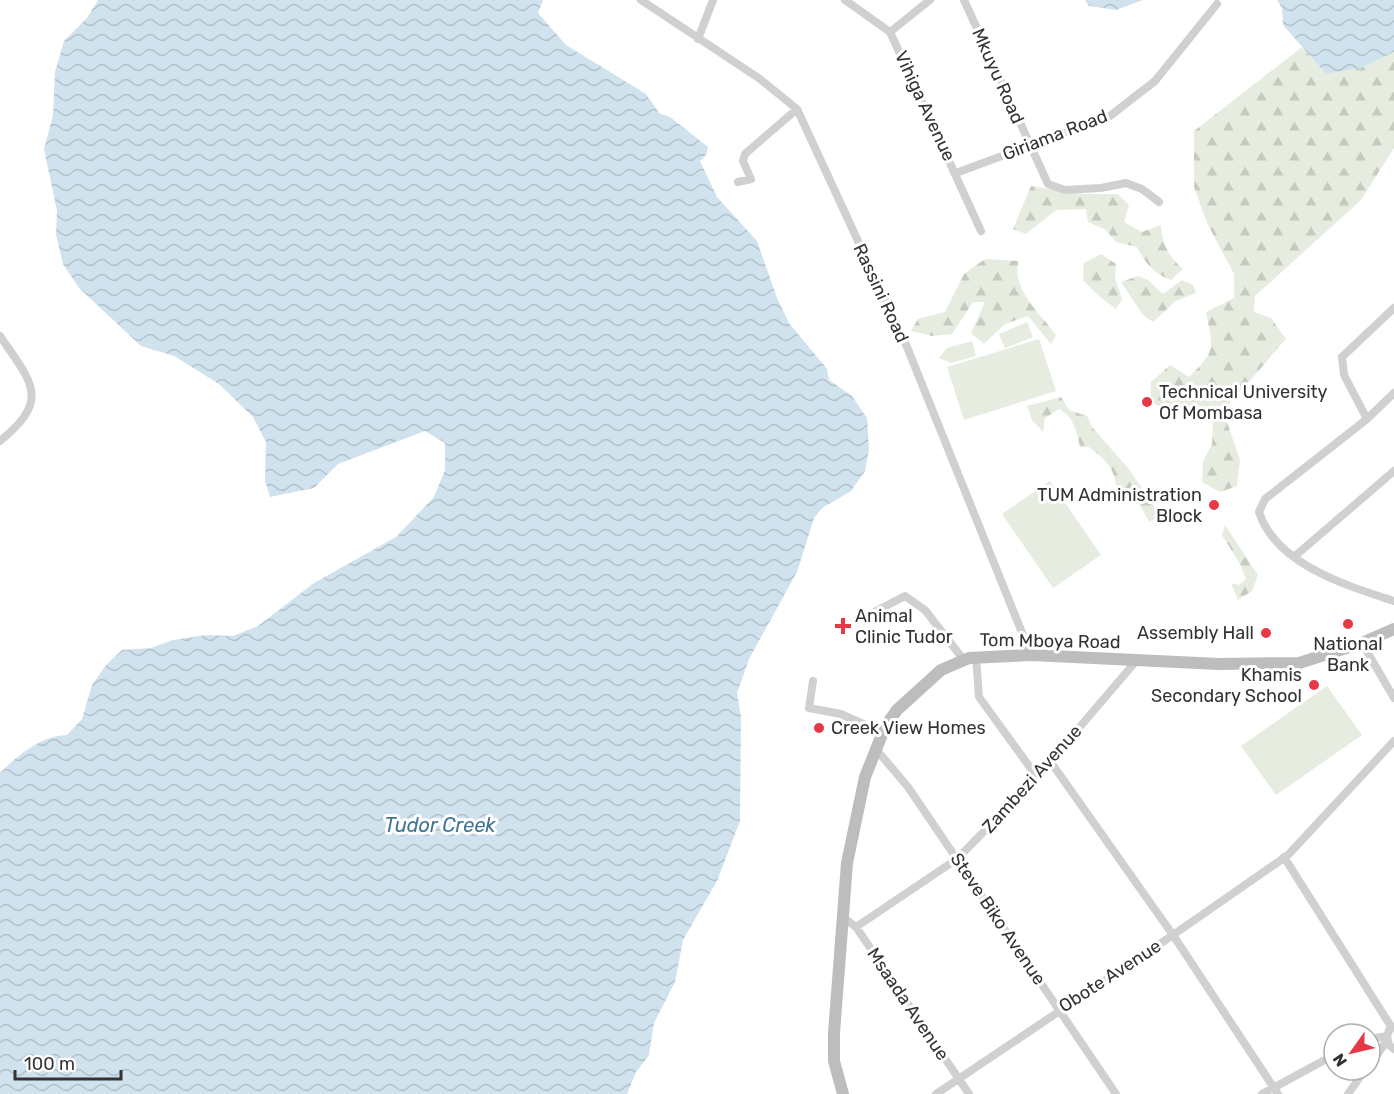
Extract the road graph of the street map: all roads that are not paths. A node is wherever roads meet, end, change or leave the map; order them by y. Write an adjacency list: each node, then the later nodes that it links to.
1 (641, 0): 8 (street, Rassini Road)
2 (713, 0): 8 (street)
3 (845, 0): 7 (street, Vihiga Avenue)
4 (930, 0): 7 (street)
5 (964, 0): 10 (street, Mkuyu Road)
6 (1217, 4): 10 (street, Giriama Road)
7 (890, 32): 11 (street, Vihiga Avenue)
8 (698, 39): 9 (street, Rassini Road)
9 (797, 109): 12 (street); 26 (street, Rassini Road)
10 (1028, 145): 11 (street, Giriama Road); 13 (street, Mkuyu Road)
11 (957, 173): 14 (street, Vihiga Avenue)
12 (738, 182)
13 (1159, 202)
14 (981, 231)
15 (1394, 308): 18 (street)
16 (0, 336): 19 (street)
17 (1394, 393): 18 (street)
18 (1367, 419): 21 (street)
19 (0, 441)
20 (1394, 471): 21 (street)
21 (1295, 556): 22 (street)
22 (1394, 602)
23 (876, 611): 28 (street)
24 (1394, 629): 25 (main road, Tom Mboya Road)
25 (1362, 643): 29 (main road, Tom Mboya Road); 31 (street)
26 (1032, 655): 27 (main road, Tom Mboya Road); 29 (main road, Tom Mboya Road)
27 (976, 657): 28 (main road, Tom Mboya Road); 36 (street)
28 (963, 659): 32 (main road, Tom Mboya Road)
29 (1137, 660): 35 (street, Zambezi Avenue)
30 (813, 681): 32 (street)
31 (1394, 698)
32 (881, 732): 34 (main road, Tom Mboya Road)
33 (1394, 741): 37 (street, Obote Avenue)
34 (874, 748): 38 (street, Steve Biko Avenue); 39 (main road, Tom Mboya Road)
35 (1050, 761): 36 (street, Zambezi Avenue); 41 (street)
36 (1037, 777): 38 (street, Zambezi Avenue)
37 (1284, 857): 41 (street, Obote Avenue); 43 (street)
38 (957, 859): 40 (street, Zambezi Avenue); 42 (street, Steve Biko Avenue)
39 (844, 918): 40 (street, Msaada Avenue); 48 (main road, Tom Mboya Road)
40 (856, 927): 46 (street, Msaada Avenue)
41 (1173, 935): 42 (street, Obote Avenue); 47 (street)
42 (1060, 1009): 46 (street, Obote Avenue); 51 (street, Steve Biko Avenue)
43 (1393, 1027): 44 (street)
44 (1389, 1042)
45 (1322, 1062): 47 (street)
46 (958, 1078): 49 (street, Obote Avenue); 50 (street, Msaada Avenue)
47 (1276, 1090): 52 (street)
48 (843, 1094)
49 (936, 1094)
50 (969, 1094)
51 (1116, 1094)
52 (1262, 1094)

